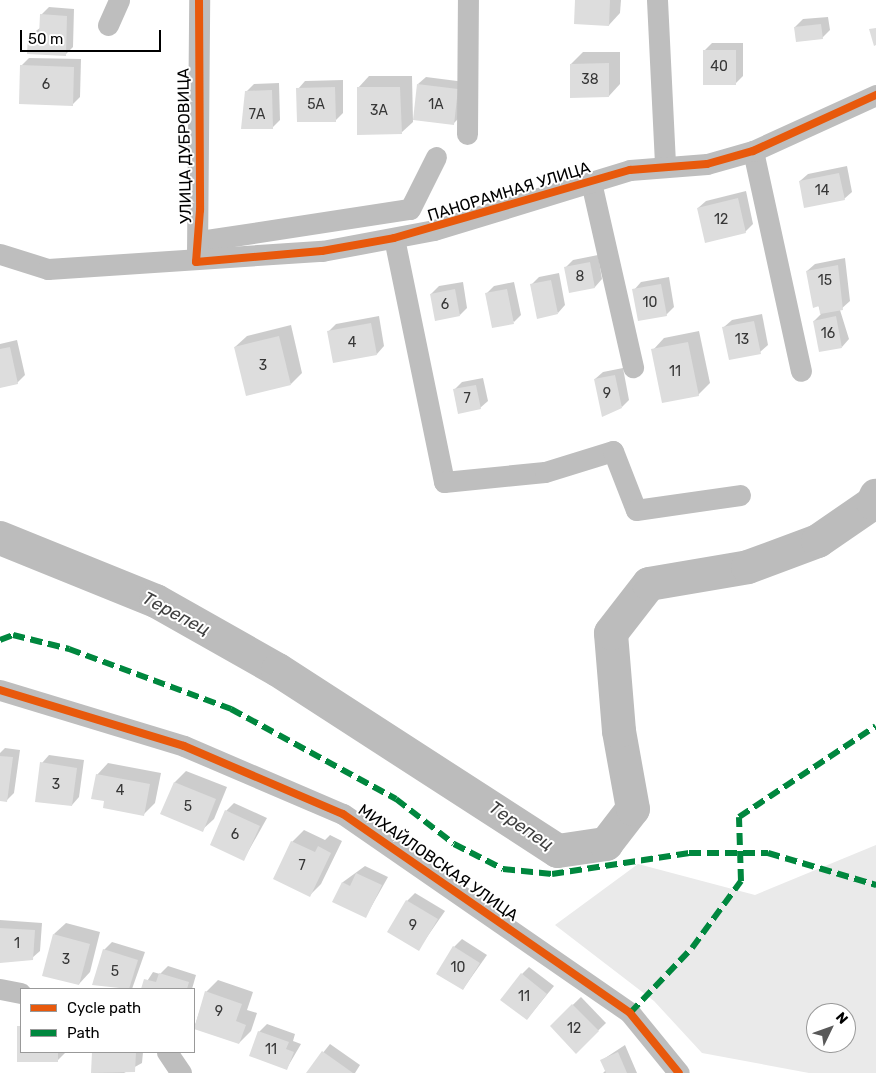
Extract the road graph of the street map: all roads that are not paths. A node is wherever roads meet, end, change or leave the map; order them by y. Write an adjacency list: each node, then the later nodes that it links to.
1 (119, 0): 5 (street)
2 (198, 0): 13 (street, УЛИЦА ДУБРОВИЦА)
3 (468, 0): 7 (street)
4 (657, 0): 10 (street)
5 (108, 25)
6 (876, 95): 8 (street, ПАНОРАМНАЯ УЛИЦА)
7 (468, 134)
8 (752, 151): 10 (street, ПАНОРАМНАЯ УЛИЦА); 17 (street)
9 (436, 157): 13 (street)
10 (665, 166): 11 (street, ПАНОРАМНАЯ УЛИЦА)
11 (591, 182): 12 (street, ПАНОРАМНАЯ УЛИЦА); 16 (street)
12 (394, 238): 15 (street, ПАНОРАМНАЯ УЛИЦА); 18 (street)
13 (200, 241): 15 (street, УЛИЦА ДУБРОВИЦА)
14 (0, 254): 15 (street, ПАНОРАМНАЯ УЛИЦА)
15 (196, 262)
16 (633, 366)
17 (802, 371)
18 (740, 495)
19 (0, 690): 24 (street, МИХАЙЛОВСКАЯ УЛИЦА)
20 (0, 989): 21 (street)
21 (20, 993)
22 (168, 1053): 23 (street)
23 (181, 1073)
24 (679, 1073)

